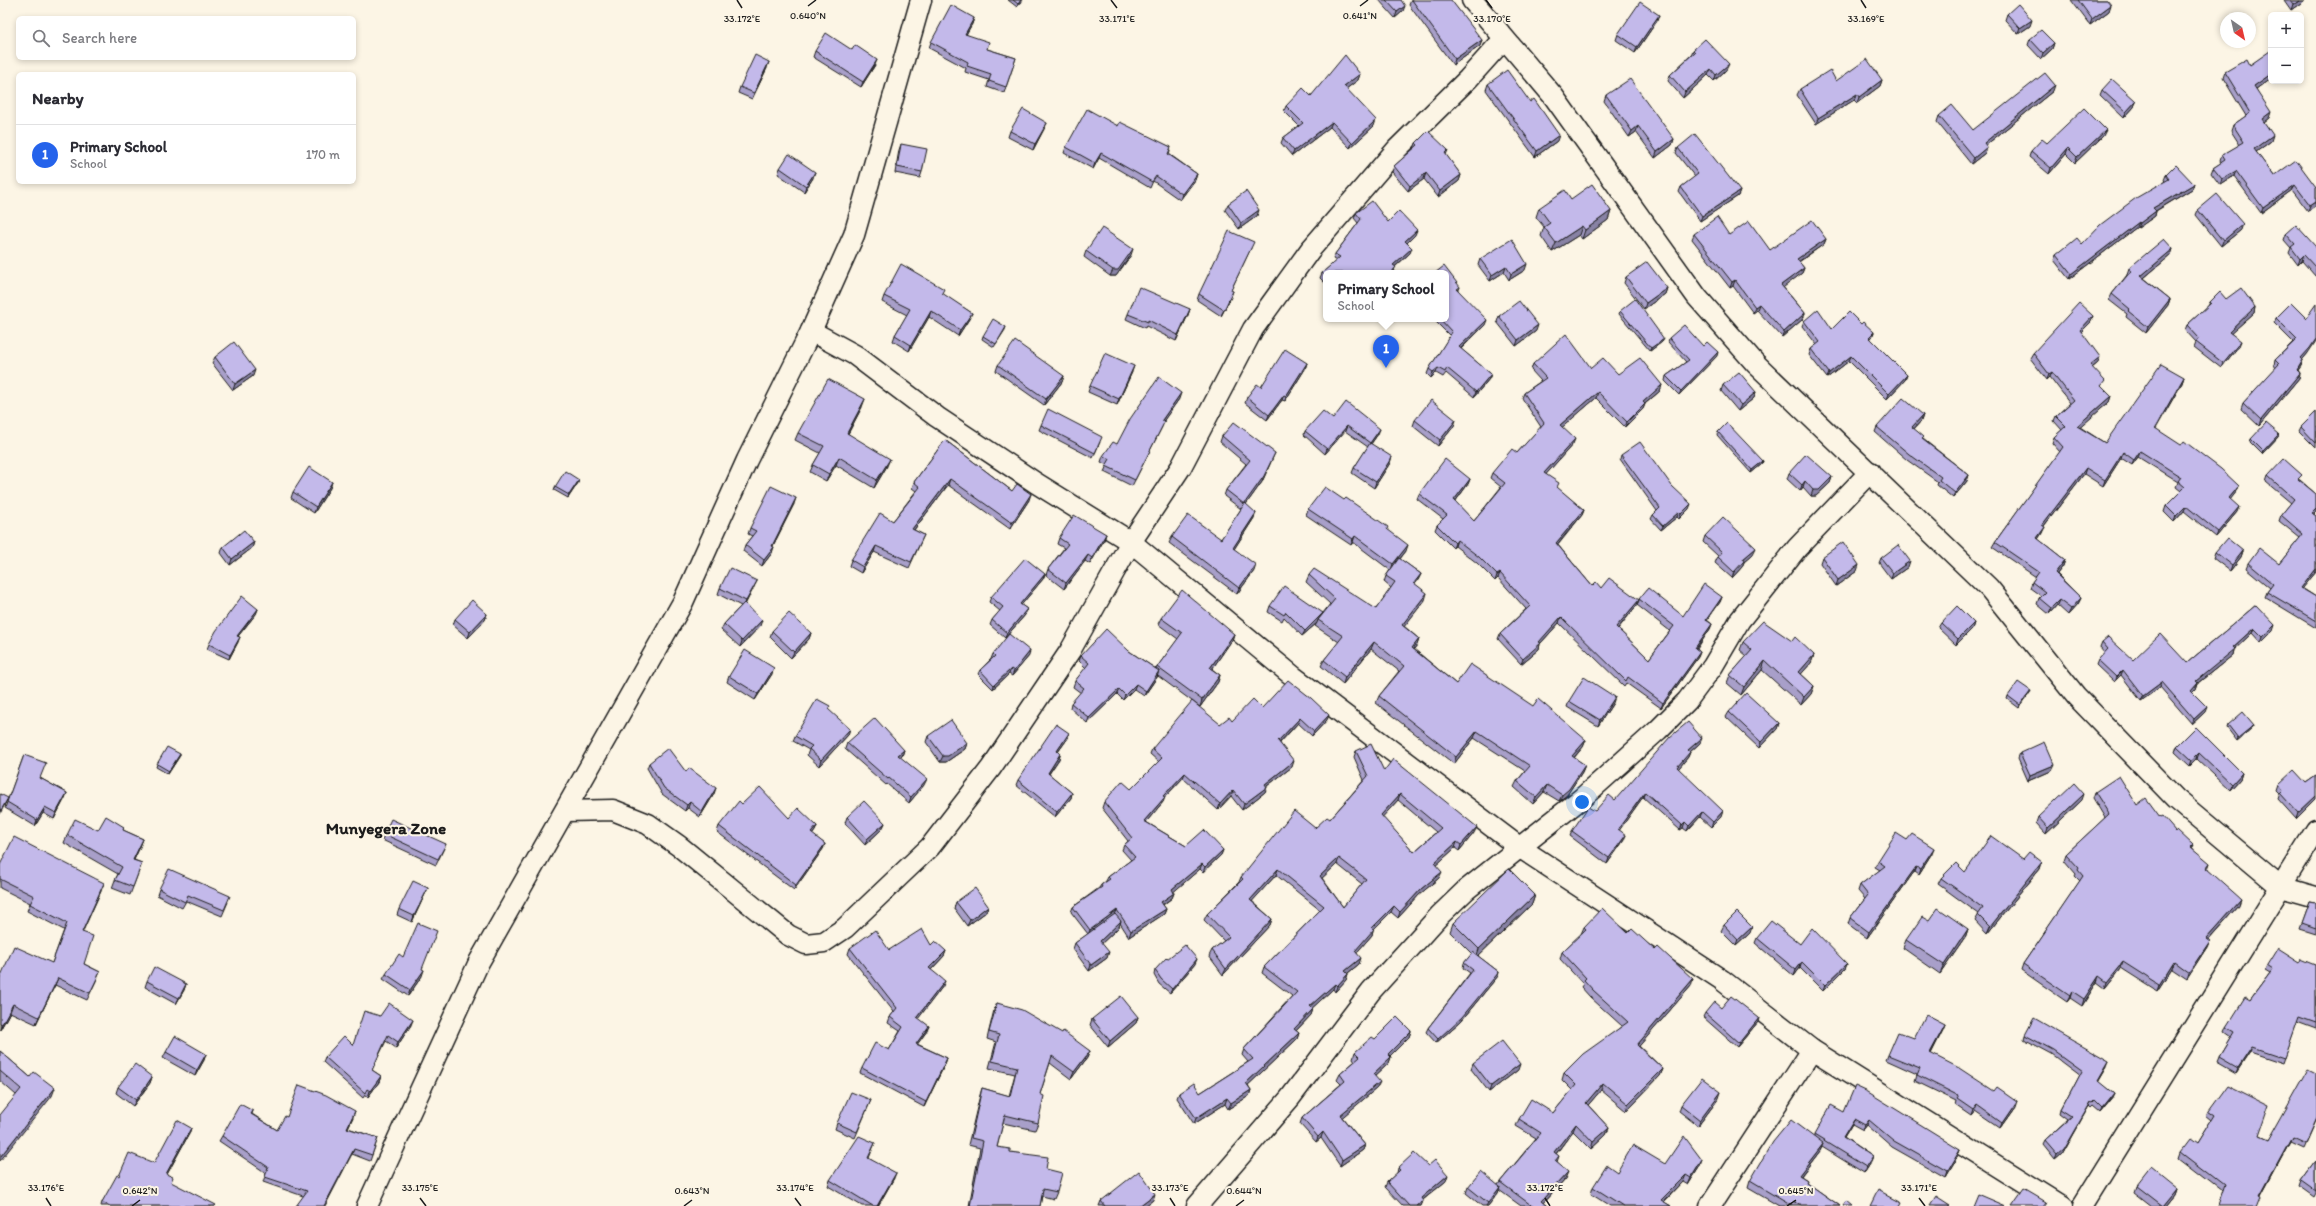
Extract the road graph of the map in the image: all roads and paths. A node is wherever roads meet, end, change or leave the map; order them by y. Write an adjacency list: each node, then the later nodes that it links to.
1 (921, 0): 4 (street)
2 (1472, 0): 3 (street)
3 (1504, 39): 5 (street); 6 (street)
4 (811, 331): 6 (street); 7 (street)
5 (1870, 472): 9 (street); 10 (street)
6 (1131, 542): 7 (street); 9 (street)
7 (566, 811): 13 (street)
8 (2316, 830): 10 (street)
9 (1519, 847): 12 (street); 14 (street)
10 (2281, 887): 11 (street); 17 (street)
11 (2316, 898)
12 (1812, 1050): 15 (street); 16 (street)
13 (368, 1206)
14 (1197, 1206)
15 (1710, 1206)
16 (2061, 1206)
17 (2082, 1206)

